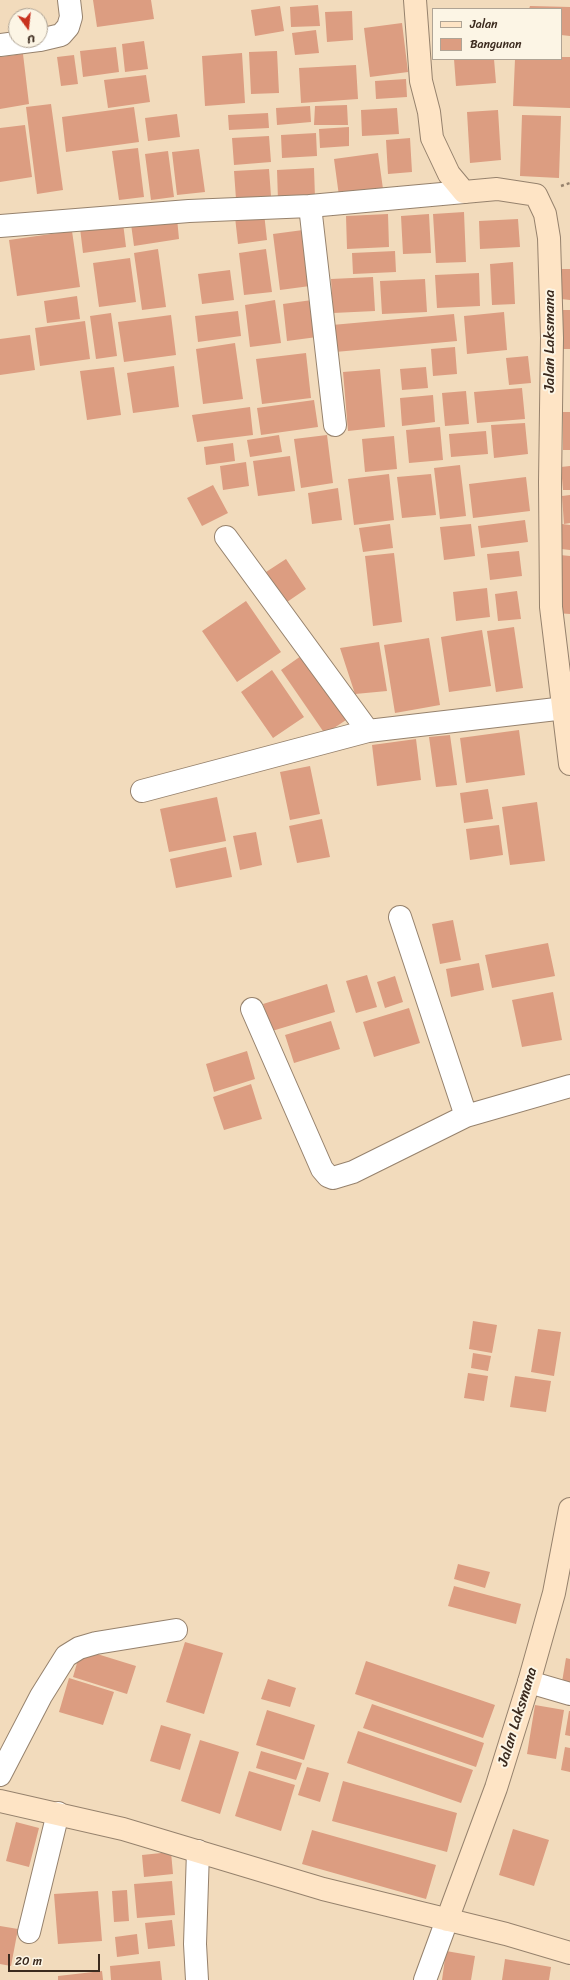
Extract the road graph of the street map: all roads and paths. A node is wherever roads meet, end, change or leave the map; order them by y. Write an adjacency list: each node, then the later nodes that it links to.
1 (69, 0): 3 (street)
2 (415, 0): 4 (street)
3 (48, 38)
4 (464, 192): 5 (street); 9 (street, Jalan Laksmana)
5 (310, 206): 6 (street); 7 (street)
6 (0, 226)
7 (335, 425)
8 (226, 537): 10 (street)
9 (565, 708): 10 (street); 11 (street, Jalan Laksmana)
10 (368, 731): 12 (street)
11 (570, 764)
12 (142, 791)
13 (400, 918): 16 (street)
14 (252, 1009): 16 (street)
15 (570, 1086): 16 (street)
16 (466, 1116)
17 (570, 1509): 19 (street, Jalan Laksmana)
18 (176, 1630): 21 (street)
19 (529, 1682): 20 (street); 25 (street, Jalan Laksmana)
20 (570, 1694)
21 (0, 1775)
22 (0, 1801): 23 (street)
23 (58, 1814): 24 (street); 26 (street)
24 (198, 1852): 25 (street); 28 (street)
25 (447, 1920): 27 (street); 29 (street)
26 (29, 1932)
27 (570, 1953)
28 (197, 1980)
29 (425, 1980)

